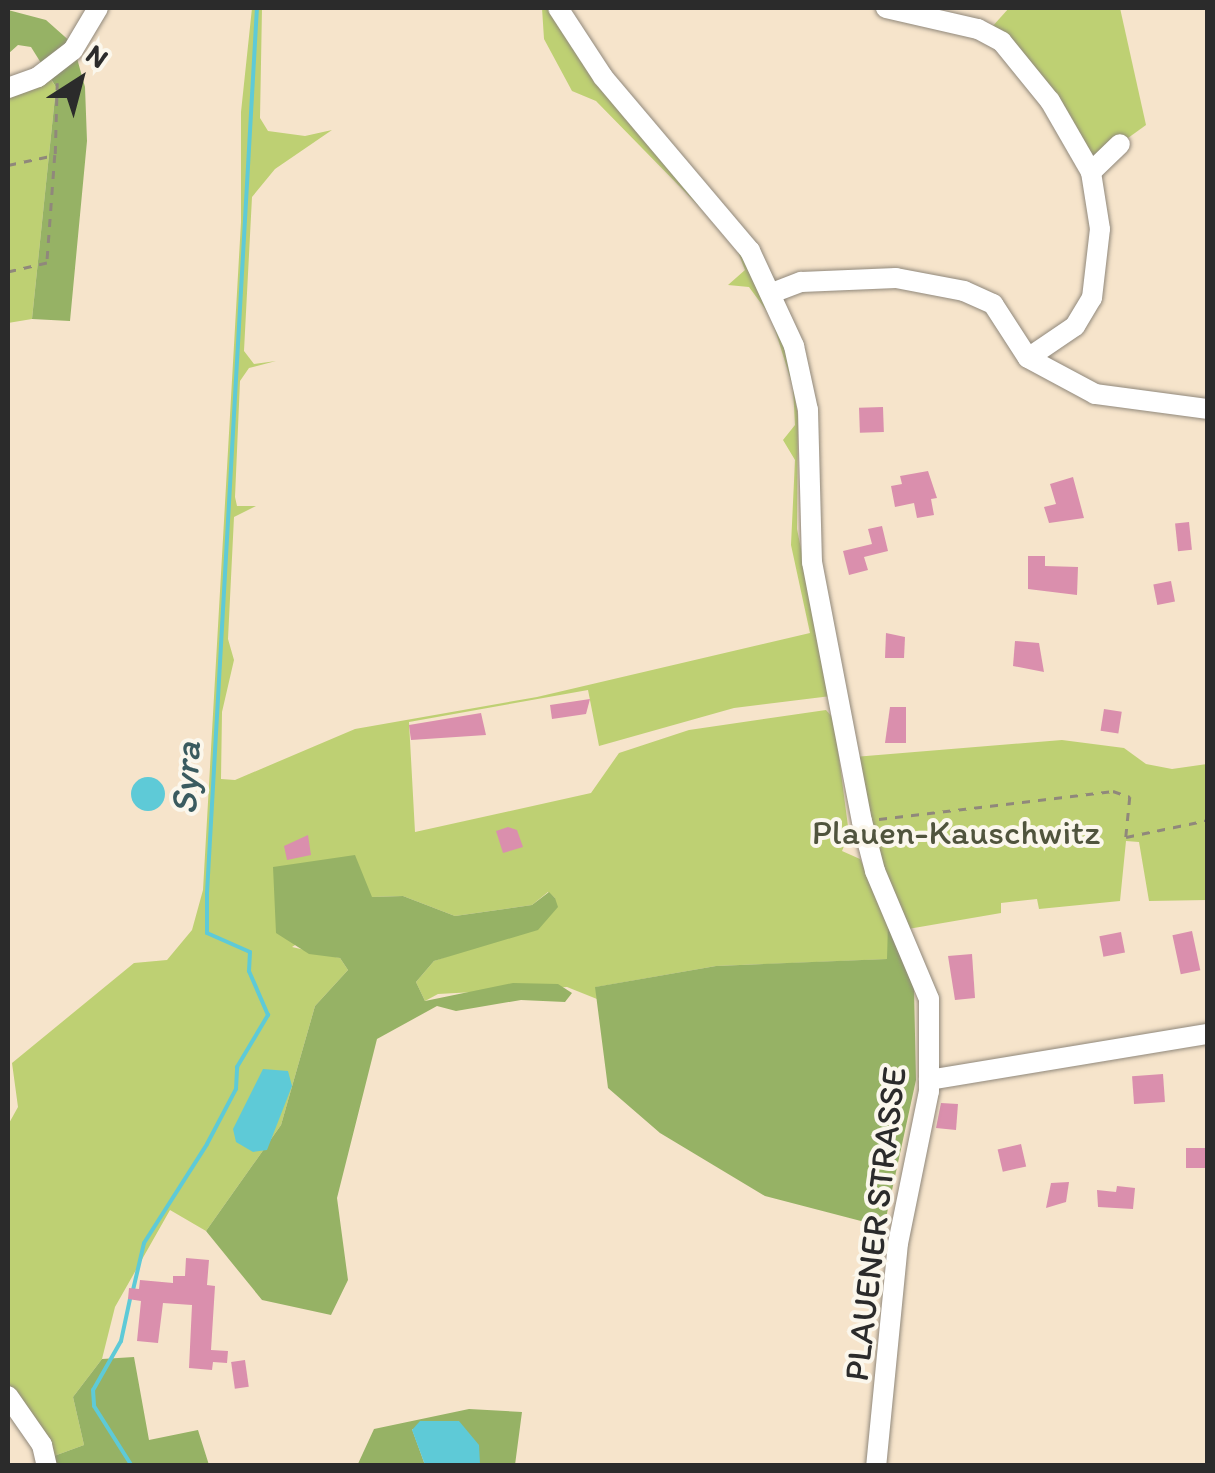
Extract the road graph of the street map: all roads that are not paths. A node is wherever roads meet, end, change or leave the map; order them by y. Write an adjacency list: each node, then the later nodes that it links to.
1 (98, 8): 4 (street)
2 (558, 8): 7 (street, PLAUENER STRASSE)
3 (886, 8): 6 (street)
4 (8, 88)
5 (1120, 144): 6 (street)
6 (1091, 172): 8 (street)
7 (772, 292): 8 (street); 11 (street, PLAUENER STRASSE)
8 (1028, 358): 9 (street)
9 (1208, 409)
10 (1208, 1034): 11 (street)
11 (929, 1080): 14 (street, PLAUENER STRASSE)
12 (8, 1396): 13 (street)
13 (48, 1466)
14 (876, 1466)

